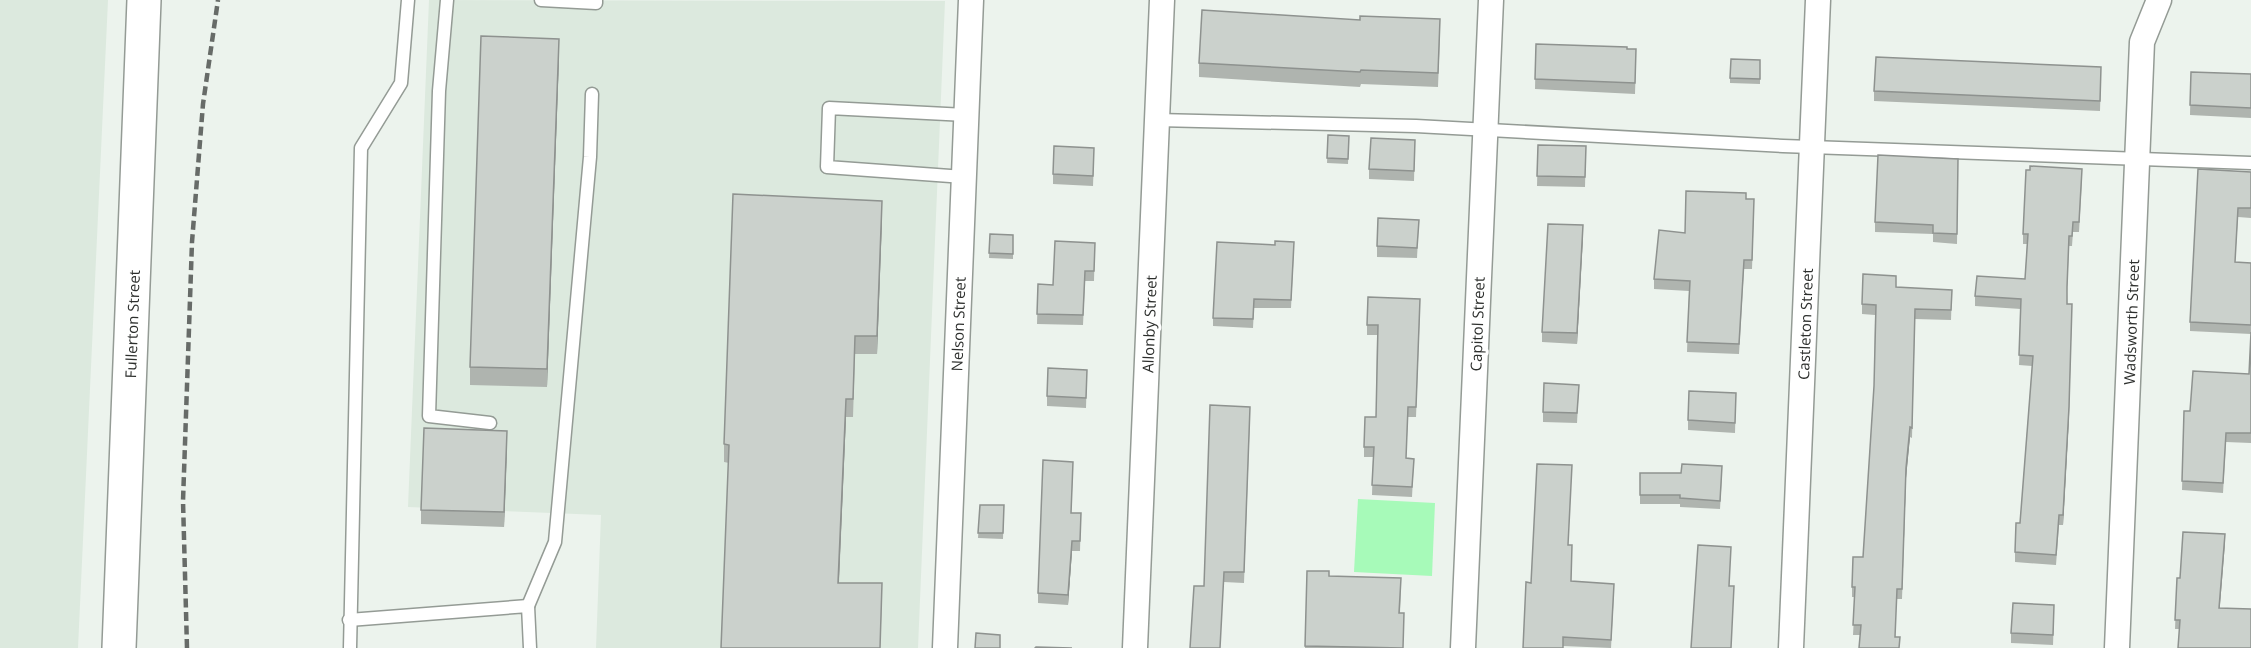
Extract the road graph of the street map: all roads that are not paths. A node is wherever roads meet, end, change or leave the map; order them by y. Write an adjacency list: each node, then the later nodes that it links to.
1 (144, 0): 22 (street, Fullerton Street)
2 (408, 0): 21 (lane)
3 (447, 0): 19 (lane)
4 (542, 0): 5 (lane)
5 (596, 0)
6 (971, 0): 12 (street, Nelson Street)
7 (1162, 0): 13 (street, Allonby Street)
8 (1491, 0): 14 (street, Capitol Street)
9 (1818, 0): 15 (street, Castleton Street)
10 (2159, 0): 16 (street, Wadsworth Street)
11 (592, 94): 20 (lane)
12 (966, 115): 18 (street, Nelson Street); 18 (lane)
13 (1157, 120): 14 (lane); 26 (street, Allonby Street)
14 (1485, 131): 15 (lane); 27 (street, Capitol Street)
15 (1812, 145): 16 (lane); 28 (street, Castleton Street)
16 (2137, 159): 17 (lane); 29 (street, Wadsworth Street)
17 (2251, 163)
18 (964, 177): 25 (street, Nelson Street)
19 (490, 423)
20 (528, 606): 21 (lane); 24 (lane)
21 (349, 620): 23 (lane)
22 (119, 648)
23 (350, 648)
24 (530, 648)
25 (945, 648)
26 (1135, 648)
27 (1463, 648)
28 (1791, 648)
29 (2118, 648)

